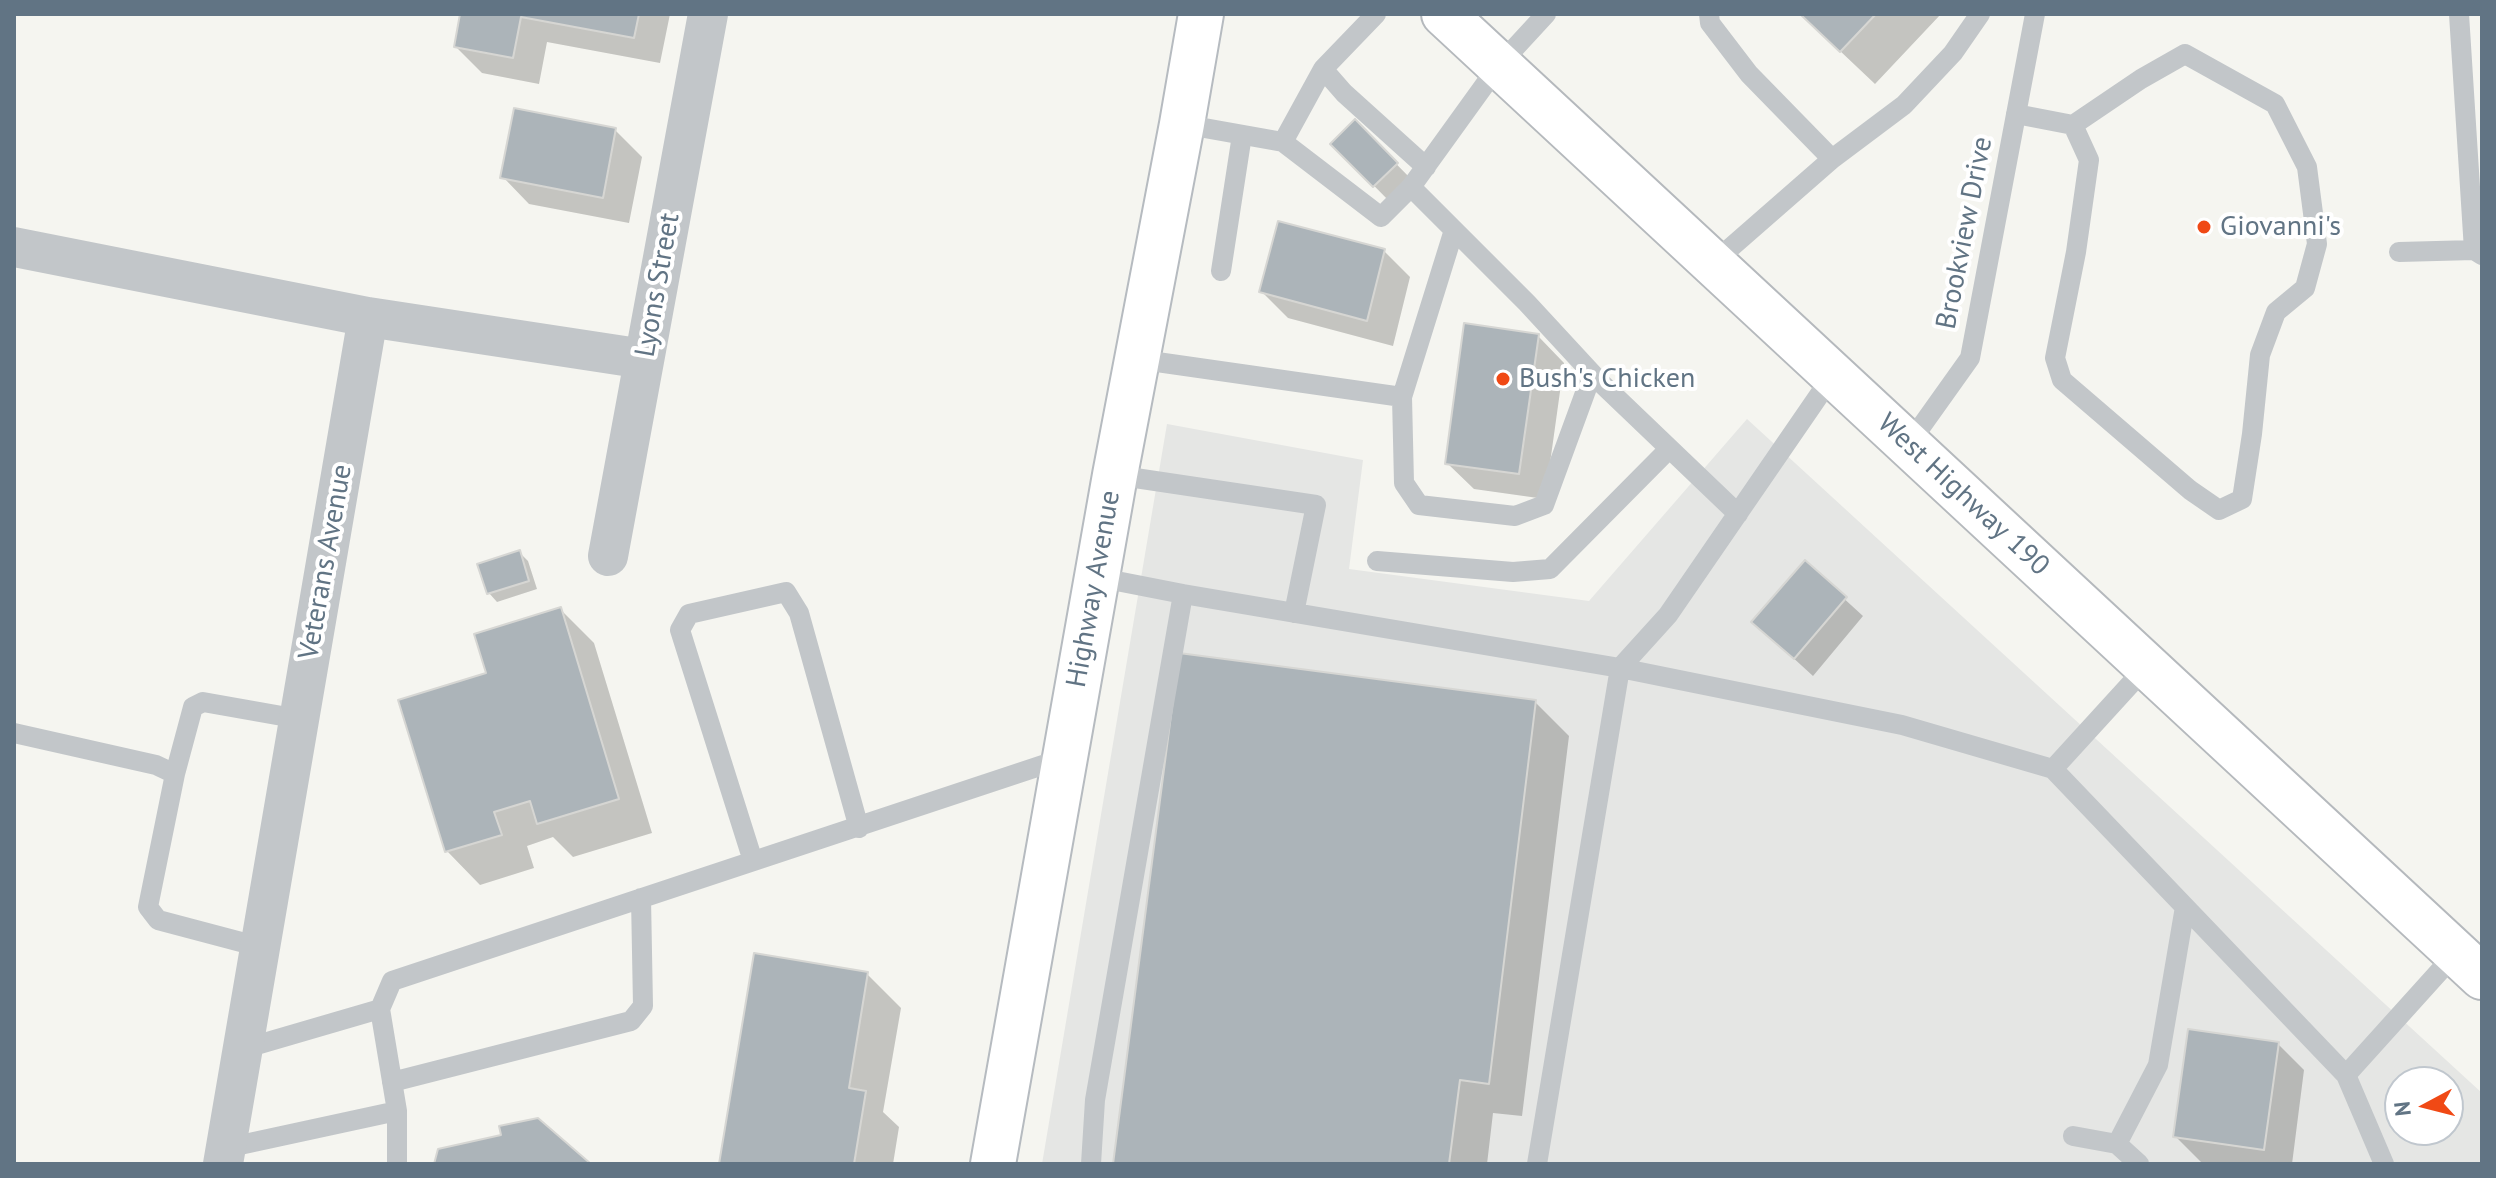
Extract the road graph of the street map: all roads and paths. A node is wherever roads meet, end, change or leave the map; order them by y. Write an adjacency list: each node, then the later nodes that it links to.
1 (708, 14): 27 (street, Lyons Street)
2 (1201, 14): 13 (main road, Highway Avenue)
3 (1376, 14): 11 (lane)
4 (1444, 14): 10 (main road, West Highway 190)
5 (1546, 14): 10 (lane)
6 (1709, 14): 17 (lane)
7 (1980, 14): 17 (lane)
8 (2035, 14): 12 (lane, Brookview Drive)
9 (2459, 14): 23 (lane)
10 (1499, 65): 18 (lane); 24 (main road, West Highway 190)
11 (1323, 69): 16 (lane); 18 (lane)
12 (2016, 114): 14 (lane); 32 (lane, Brookview Drive)
13 (1182, 124): 15 (lane); 28 (main road, Highway Avenue)
14 (2073, 125): 14 (lane)
15 (1242, 135): 16 (lane); 25 (lane)
16 (1283, 142): 19 (lane)
17 (1832, 159): 24 (lane)
18 (1426, 167): 19 (lane)
19 (1411, 187): 20 (lane)
20 (1454, 230): 29 (lane); 31 (lane)
21 (14, 247): 26 (street)
22 (2399, 252): 23 (lane)
23 (2478, 252)
24 (1713, 263): 30 (main road, West Highway 190)
25 (1221, 271)
26 (368, 317): 27 (street); 43 (street, Veterans Avenue)
27 (644, 359): 36 (street, Lyons Street)
28 (1136, 359): 31 (lane); 34 (main road, Highway Avenue)
29 (1592, 374): 31 (lane); 33 (lane)
30 (1833, 375): 32 (main road, West Highway 190); 35 (lane)
31 (1402, 397)
32 (1908, 445): 41 (main road, West Highway 190)
33 (1669, 449): 35 (lane); 37 (lane)
34 (1115, 475): 38 (main road, Highway Avenue); 40 (lane)
35 (1738, 514): 42 (lane)
36 (608, 556)
37 (1377, 561)
38 (1096, 577): 39 (lane); 45 (main road, Highway Avenue)
39 (1183, 594): 40 (lane); 64 (lane)
40 (1294, 613): 42 (lane)
41 (2147, 666): 46 (lane); 53 (main road, West Highway 190)
42 (1620, 668): 46 (lane); 65 (lane)
43 (299, 719): 47 (lane); 52 (street, Veterans Avenue)
44 (14, 733): 47 (lane)
45 (1064, 758): 48 (lane); 63 (main road, Highway Avenue)
46 (2053, 769): 51 (lane)
47 (175, 774): 52 (lane)
48 (859, 828): 49 (lane); 49 (lane)
49 (753, 861): 50 (lane)
50 (641, 898): 54 (lane); 57 (lane)
51 (2185, 907): 56 (lane); 60 (lane)
52 (260, 947): 55 (street, Veterans Avenue)
53 (2469, 965): 56 (lane)
54 (380, 1009): 55 (lane); 57 (lane)
55 (243, 1049): 61 (street, Veterans Avenue)
56 (2346, 1075): 67 (lane)
57 (392, 1082): 58 (lane)
58 (397, 1111): 61 (lane); 62 (lane)
59 (2073, 1136): 60 (lane)
60 (2117, 1144): 66 (lane)
61 (224, 1156)
62 (397, 1164)
63 (993, 1164)
64 (1091, 1164)
65 (1537, 1164)
66 (2139, 1164)
67 (2384, 1164)

